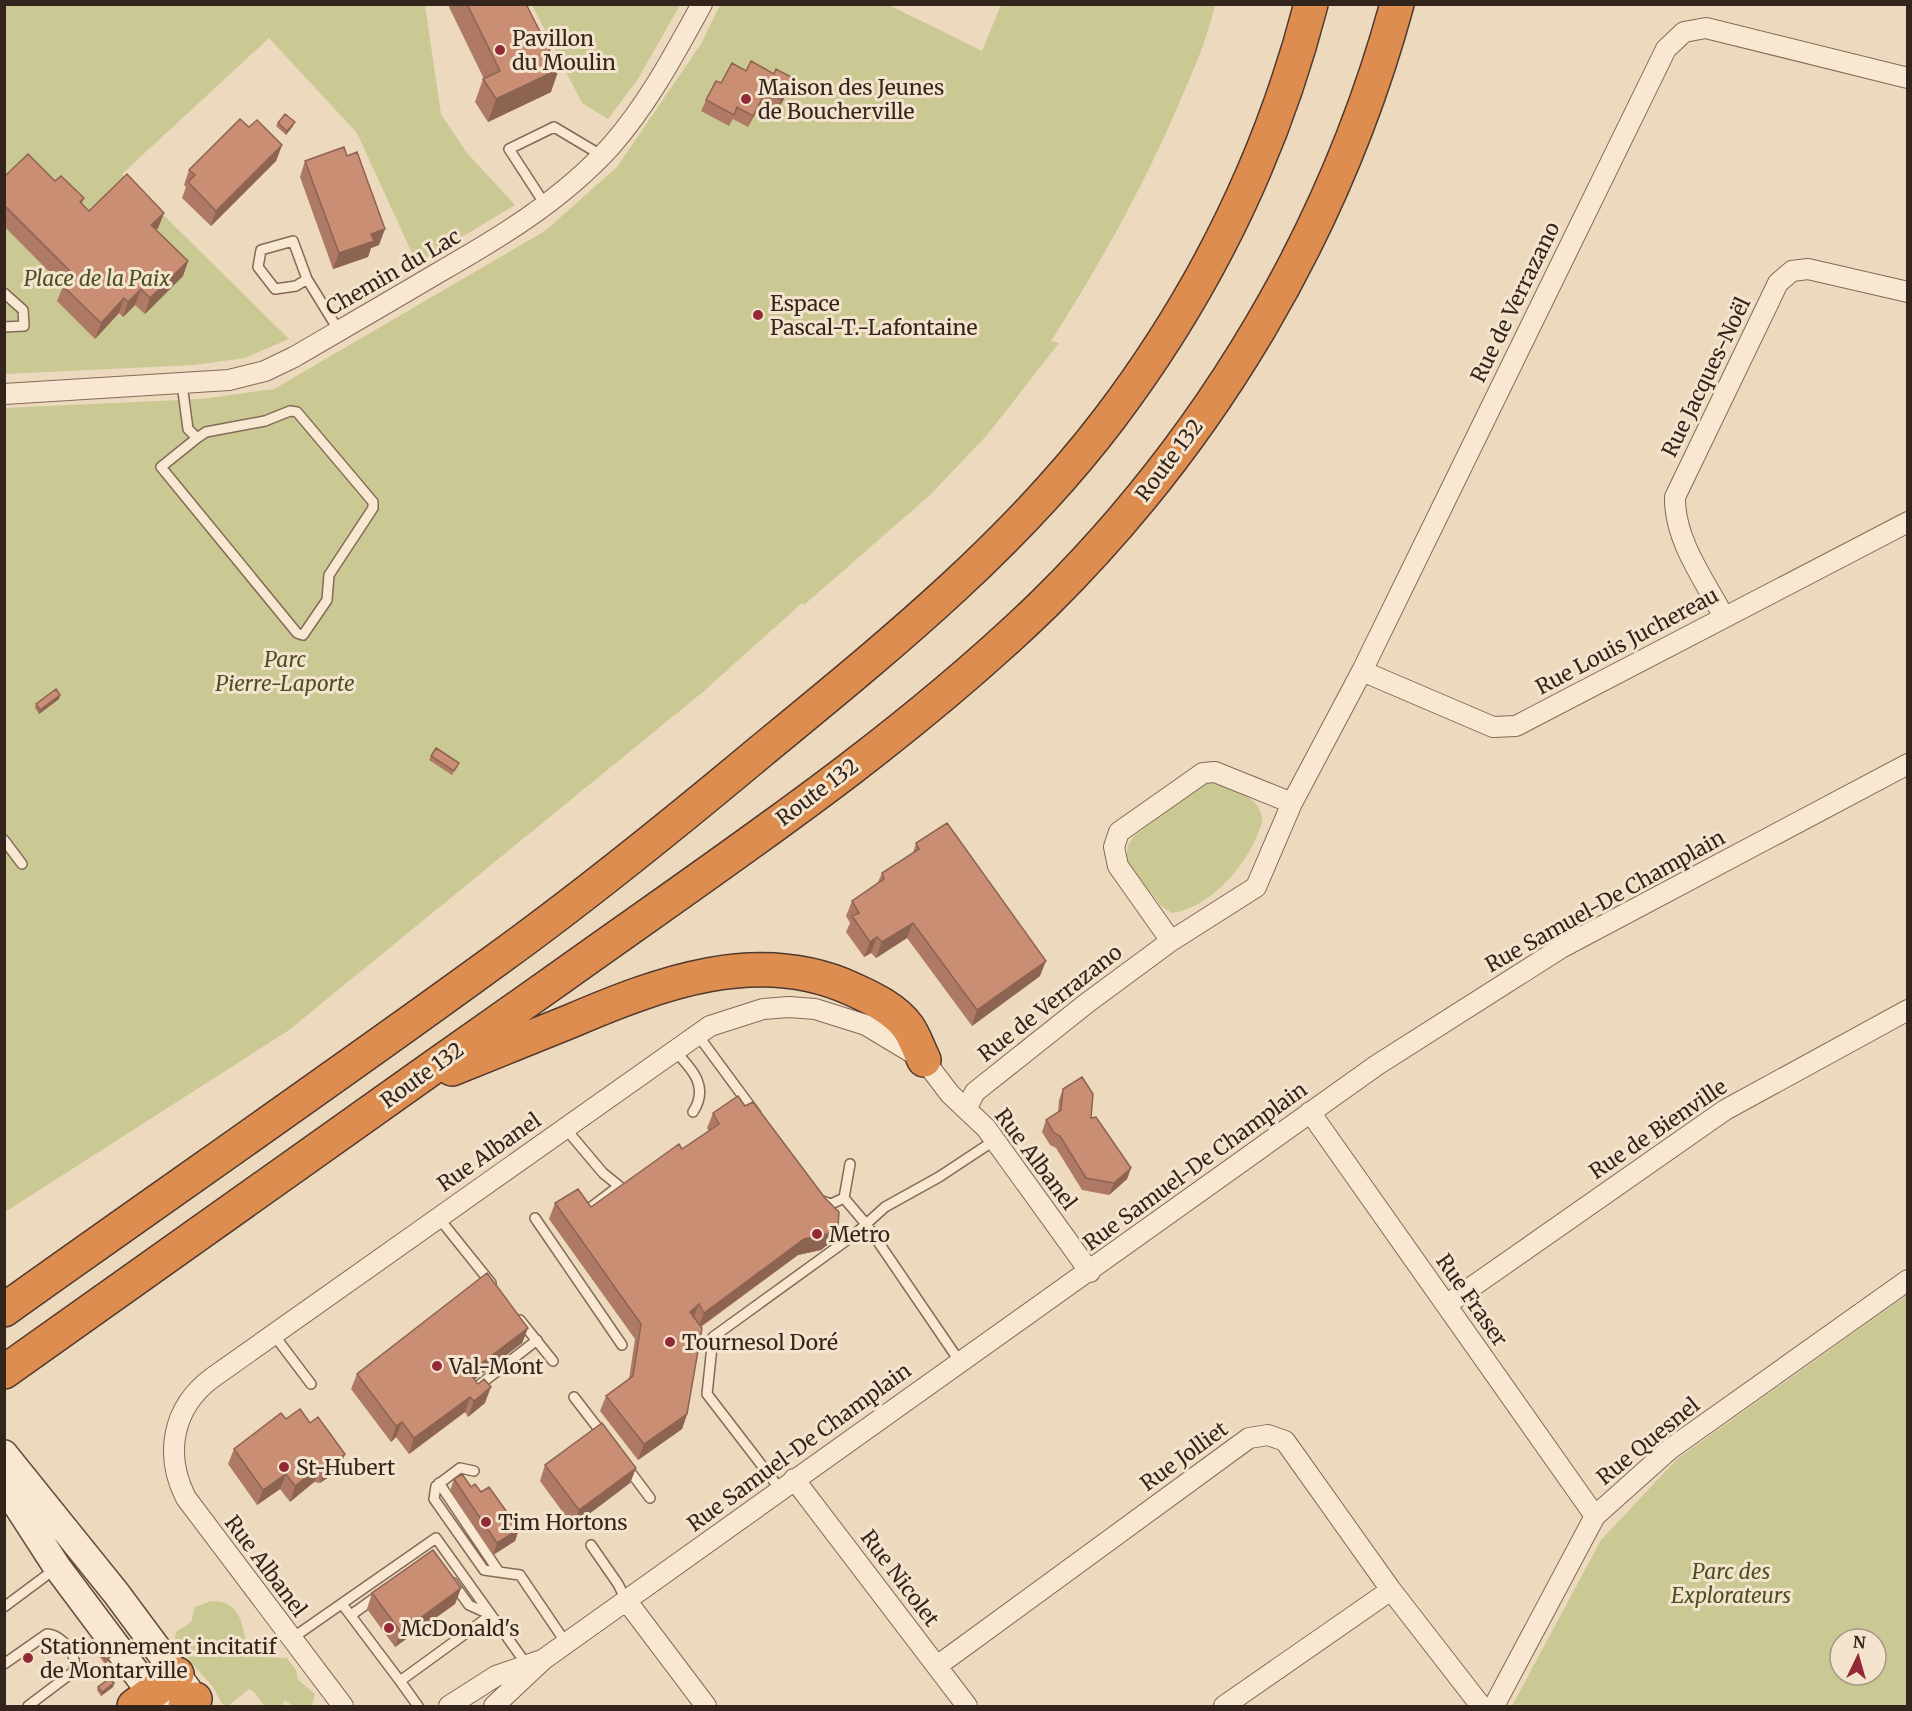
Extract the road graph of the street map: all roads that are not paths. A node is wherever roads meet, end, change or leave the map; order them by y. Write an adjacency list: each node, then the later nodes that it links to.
1 (702, 4): 5 (street, Chemin du Lac)
2 (1311, 4): 45 (highway)
3 (1397, 4): 27 (highway, Route 132)
4 (1908, 78): 17 (street, Rue de Verrazano)
5 (602, 155): 6 (street, Chemin du Lac); 6 (lane)
6 (546, 206): 11 (street, Chemin du Lac)
7 (308, 279): 7 (lane); 11 (lane)
8 (4, 292): 10 (lane)
9 (1908, 292): 16 (street, Rue Jacques-Noël)
10 (4, 327)
11 (339, 331): 12 (street, Chemin du Lac)
12 (182, 384): 13 (street, Chemin du Lac); 14 (lane)
13 (4, 394)
14 (197, 438): 14 (lane)
15 (1908, 522): 16 (street, Rue Louis Juchereau)
16 (1724, 618): 17 (street, Rue Louis Juchereau)
17 (1362, 671): 19 (street, Rue de Verrazano)
18 (1908, 764): 30 (street, Rue Samuel-De Champlain)
19 (1292, 803): 22 (street, Rue de Verrazano); 22 (street)
20 (4, 840): 21 (lane)
21 (22, 864)
22 (1171, 941): 28 (street, Rue de Verrazano)
23 (1908, 1010): 44 (street, Rue de Bienville)
24 (697, 1034): 25 (street, Rue Albanel); 26 (street, Rue Albanel); 31 (lane)
25 (674, 1050): 29 (lane); 32 (street, Rue Albanel)
26 (924, 1060): 27 (highway); 28 (street, Rue Albanel)
27 (403, 1089): 52 (highway, Route 132)
28 (966, 1109): 33 (street, Rue Albanel)
29 (693, 1112)
30 (1310, 1112): 41 (street, Rue Samuel-De Champlain); 44 (street, Rue Fraser)
31 (762, 1123)
32 (565, 1128): 37 (lane); 38 (street, Rue Albanel)
33 (995, 1140): 40 (lane); 41 (street, Rue Albanel)
34 (850, 1164): 36 (lane)
35 (812, 1191): 36 (lane)
36 (844, 1198): 40 (lane)
37 (586, 1211)
38 (438, 1217): 43 (lane); 47 (street, Rue Albanel)
39 (535, 1218): 49 (lane)
40 (866, 1224): 51 (lane); 60 (lane)
41 (1090, 1272): 51 (street, Rue Samuel-De Champlain)
42 (1908, 1280): 63 (street, Rue Quesnel)
43 (496, 1290)
44 (1446, 1305): 63 (street, Rue Fraser)
45 (4, 1310)
46 (517, 1315): 48 (lane)
47 (274, 1335): 53 (lane); 74 (street, Rue Albanel)
48 (537, 1340): 50 (lane); 54 (lane)
49 (622, 1345)
50 (553, 1361)
51 (960, 1362): 60 (street, Rue Samuel-De Champlain)
52 (4, 1372)
53 (311, 1384)
54 (478, 1386)
55 (574, 1397): 56 (lane)
56 (612, 1447)
57 (5, 1455): 80 (street)
58 (618, 1455): 62 (lane)
59 (474, 1471): 75 (lane)
60 (787, 1484): 69 (street, Rue Samuel-De Champlain); 78 (street, Rue Nicolet)
61 (4, 1485): 65 (street)
62 (650, 1498)
63 (1595, 1515): 90 (street, Rue Quesnel)
64 (591, 1545): 69 (lane)
65 (57, 1567): 71 (lane); 80 (street)
66 (444, 1570): 73 (lane)
67 (388, 1588): 72 (lane)
68 (1390, 1590): 78 (street, Rue Jolliet); 88 (street); 89 (street, Rue Jolliet)
69 (626, 1600): 75 (street, Rue Samuel-De Champlain); 86 (street)
70 (342, 1604): 72 (lane); 73 (lane); 74 (lane)
71 (4, 1607)
72 (351, 1615): 79 (lane)
73 (491, 1615): 77 (lane); 79 (lane)
74 (291, 1639): 82 (street, Rue Albanel)
75 (566, 1643): 77 (street, Rue Samuel-De Champlain)
76 (4, 1664): 81 (lane)
77 (534, 1665): 84 (street, Rue Samuel-De Champlain); 85 (street, Rue Samuel-De Champlain)
78 (937, 1666): 87 (street, Rue Nicolet)
79 (400, 1681): 83 (lane)
80 (172, 1699)
81 (28, 1707)
82 (344, 1707)
83 (418, 1707)
84 (449, 1707)
85 (494, 1707)
86 (706, 1707)
87 (967, 1707)
88 (1224, 1707)
89 (1481, 1707)
90 (1494, 1707)

